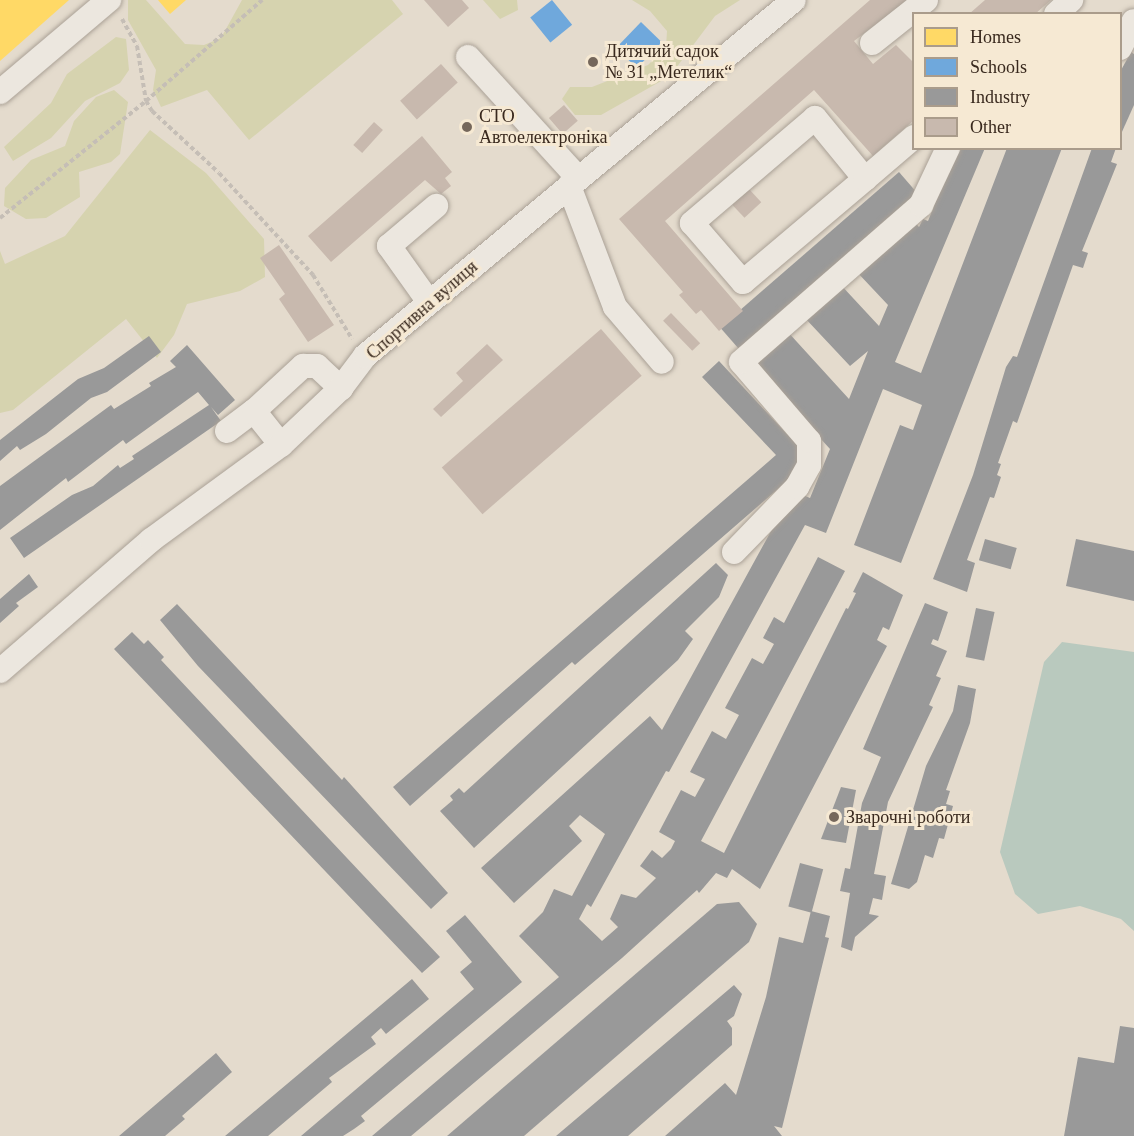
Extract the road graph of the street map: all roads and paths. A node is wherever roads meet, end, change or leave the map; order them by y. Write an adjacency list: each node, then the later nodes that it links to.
1 (262, 0): 12 (path)
2 (794, 0): 16 (street, Спортивна вулиця)
3 (926, 0): 8 (street)
4 (1073, 0): 6 (street)
5 (113, 5): 11 (street); 12 (path)
6 (1058, 12)
7 (1134, 21): 9 (street)
8 (872, 43)
9 (1122, 44)
10 (468, 57): 16 (street)
11 (0, 92)
12 (146, 101): 18 (path); 20 (path)
13 (912, 139): 15 (street)
14 (947, 150): 26 (street)
15 (865, 179): 15 (street)
16 (574, 182): 19 (street, Спортивна вулиця); 21 (street)
17 (436, 206): 19 (street)
18 (0, 218)
19 (429, 302): 20 (street, Спортивна вулиця)
20 (365, 357): 22 (street, Спортивна вулиця)
21 (662, 362)
22 (341, 388): 23 (street); 25 (street, Спортивна вулиця)
23 (254, 411): 24 (street); 25 (street)
24 (227, 431)
25 (281, 445): 27 (street, Спортивна вулиця)
26 (734, 552)
27 (0, 671)

